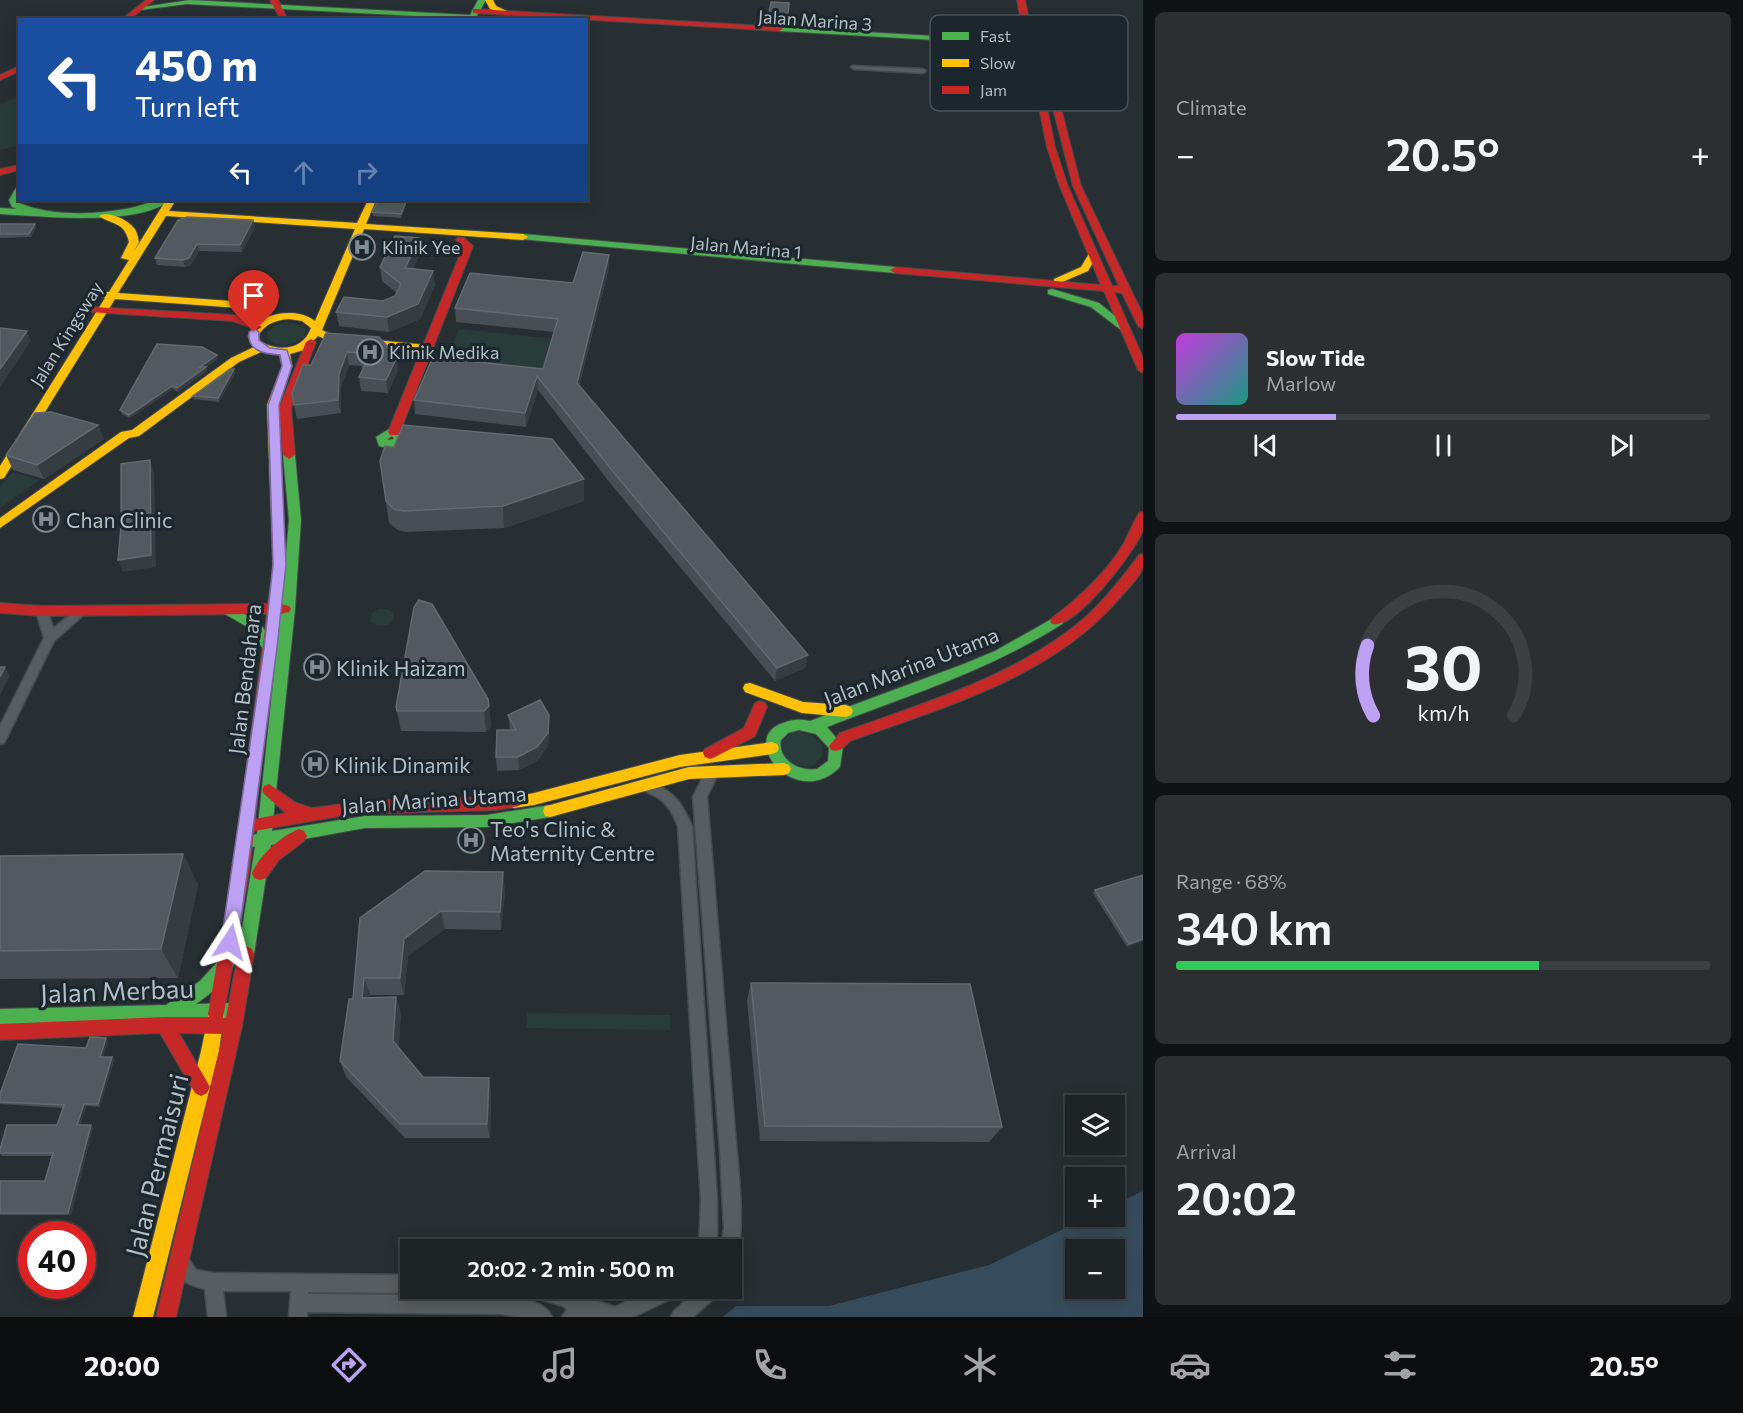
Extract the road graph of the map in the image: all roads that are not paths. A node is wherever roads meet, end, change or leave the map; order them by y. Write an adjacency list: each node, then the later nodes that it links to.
1 (489, 0): 11 (main road)
2 (1021, 0): 9 (main road)
3 (1031, 0): 10 (main road)
4 (142, 3): 6 (main road); 12 (main road); 13 (main road)
5 (344, 5): 6 (main road); 8 (main road); 14 (main road)
6 (283, 6)
7 (469, 10): 8 (main road, Jalan Marina 3); 8 (main road); 11 (main road, Jalan Marina 3)
8 (436, 14)
9 (1024, 15)
10 (1033, 15)
11 (508, 16): 15 (main road, Jalan Marina 3)
12 (116, 18)
13 (126, 18)
14 (314, 18)
15 (542, 18)
16 (588, 21): 18 (main road, Jalan Marina 3)
17 (588, 24): 19 (main road, Jalan Marina 3)
18 (930, 41)
19 (930, 41)
20 (854, 67): 22 (street)
21 (18, 69): 24 (main road)
22 (922, 71)
23 (18, 74): 26 (main road)
24 (0, 78)
25 (18, 80): 27 (main road)
26 (0, 83)
27 (0, 89)
28 (1044, 111): 41 (main road)
29 (1055, 111): 44 (main road)
30 (18, 167): 31 (main road)
31 (1, 171)
32 (18, 193): 37 (main road)
33 (362, 201): 39 (main road)
34 (371, 201): 39 (main road)
35 (165, 206): 38 (main road); 39 (main road); 45 (main road, Jalan Kingsway)
36 (0, 211): 37 (main road)
37 (34, 212): 38 (main road)
38 (104, 216): 45 (main road, Jalan Kingsway)
39 (356, 226): 40 (main road, Jalan Marina 1); 42 (main road, Jalan Marina 1); 50 (main road, Jalan Bendahara)
40 (461, 240): 42 (main road, Jalan Marina 1); 52 (main road)
41 (1093, 254): 42 (main road); 43 (main road)
42 (1048, 287): 43 (main road, Jalan Marina 1); 49 (main road)
43 (1112, 294): 44 (main road, Jalan Marina 1); 49 (main road)
44 (1129, 294): 48 (main road)
45 (106, 296): 46 (main road, Jalan Kingsway); 47 (main road)
46 (97, 310): 47 (main road); 56 (main road, Jalan Kingsway); 57 (main road, Jalan Kingsway)
47 (258, 326): 50 (main road); 51 (main road)
48 (1143, 326)
49 (1128, 331): 54 (main road)
50 (313, 336): 52 (main road); 53 (main road); 65 (main road, Jalan Bendahara)
51 (259, 346): 53 (main road); 58 (main road)
52 (427, 348): 55 (main road)
53 (284, 352): 63 (main road, Jalan Bendahara)
54 (1143, 370)
55 (394, 432)
56 (0, 453)
57 (0, 475)
58 (22, 508): 59 (main road); 61 (main road)
59 (0, 514)
60 (1143, 516): 72 (main road, Jalan Marina Utama)
61 (0, 524)
62 (1143, 558): 77 (main road, Jalan Marina Utama)
63 (278, 579): 65 (main road, Jalan Bendahara); 66 (main road)
64 (0, 608): 67 (main road)
65 (281, 609): 66 (main road); 70 (main road, Jalan Bendahara); 83 (main road, Jalan Bendahara)
66 (227, 610): 68 (main road); 70 (main road)
67 (42, 611): 68 (main road); 69 (street)
68 (82, 611): 69 (street)
69 (50, 638): 76 (street)
70 (270, 648): 86 (main road, Jalan Bendahara)
71 (761, 700): 72 (main road); 73 (main road); 75 (main road); 79 (main road)
72 (847, 712): 74 (main road, Jalan Marina Utama)
73 (799, 724): 74 (main road); 75 (main road)
74 (814, 726): 77 (main road)
75 (780, 731): 78 (main road)
76 (0, 739)
77 (836, 746): 80 (main road)
78 (772, 748): 79 (main road, Jalan Marina Utama); 80 (main road)
79 (680, 761): 84 (main road, Jalan Marina Utama)
80 (784, 769): 81 (main road, Jalan Marina Utama)
81 (713, 771): 82 (main road, Jalan Marina Utama); 101 (street)
82 (646, 786): 87 (main road, Jalan Marina Utama); 100 (street)
83 (269, 790): 84 (main road); 85 (main road, Jalan Bendahara)
84 (311, 814): 85 (main road, Jalan Marina Utama)
85 (264, 825): 86 (main road, Jalan Marina Utama); 88 (main road, Jalan Bendahara)
86 (246, 826): 89 (main road, Jalan Bendahara)
87 (311, 831): 88 (main road, Jalan Marina Utama); 90 (main road)
88 (262, 840): 89 (main road, Jalan Marina Utama); 90 (main road, Jalan Bendahara)
89 (244, 842): 91 (main road, Jalan Bendahara)
90 (260, 873): 93 (main road, Jalan Bendahara)
91 (226, 963): 92 (main road, Jalan Bendahara); 95 (main road)
92 (218, 1011): 93 (main road, Jalan Merbau); 95 (main road, Jalan Merbau); 96 (main road, Jalan Permaisuri)
93 (236, 1011): 97 (main road, Jalan Permaisuri)
94 (0, 1017): 95 (main road, Jalan Merbau)
95 (166, 1019): 96 (main road, Jalan Merbau); 98 (main road, Jalan Merbau); 99 (main road)
96 (215, 1025): 97 (main road, Jalan Merbau); 99 (main road, Jalan Permaisuri)
97 (233, 1026): 102 (main road, Jalan Permaisuri)
98 (0, 1032)
99 (201, 1087): 113 (main road, Jalan Permaisuri)
100 (708, 1239)
101 (731, 1239)
102 (180, 1261): 103 (street); 114 (main road, Jalan Permaisuri)
103 (213, 1282): 104 (street); 115 (street)
104 (300, 1284): 105 (street); 111 (street)
105 (400, 1284)
106 (469, 1299): 111 (street)
107 (505, 1299): 116 (street)
108 (568, 1299): 112 (street)
109 (652, 1299): 117 (street)
110 (700, 1299): 118 (street)
111 (298, 1310)
112 (577, 1313): 117 (street)
113 (143, 1317)
114 (166, 1317)
115 (217, 1317)
116 (543, 1317)
117 (614, 1317)
118 (680, 1317)

